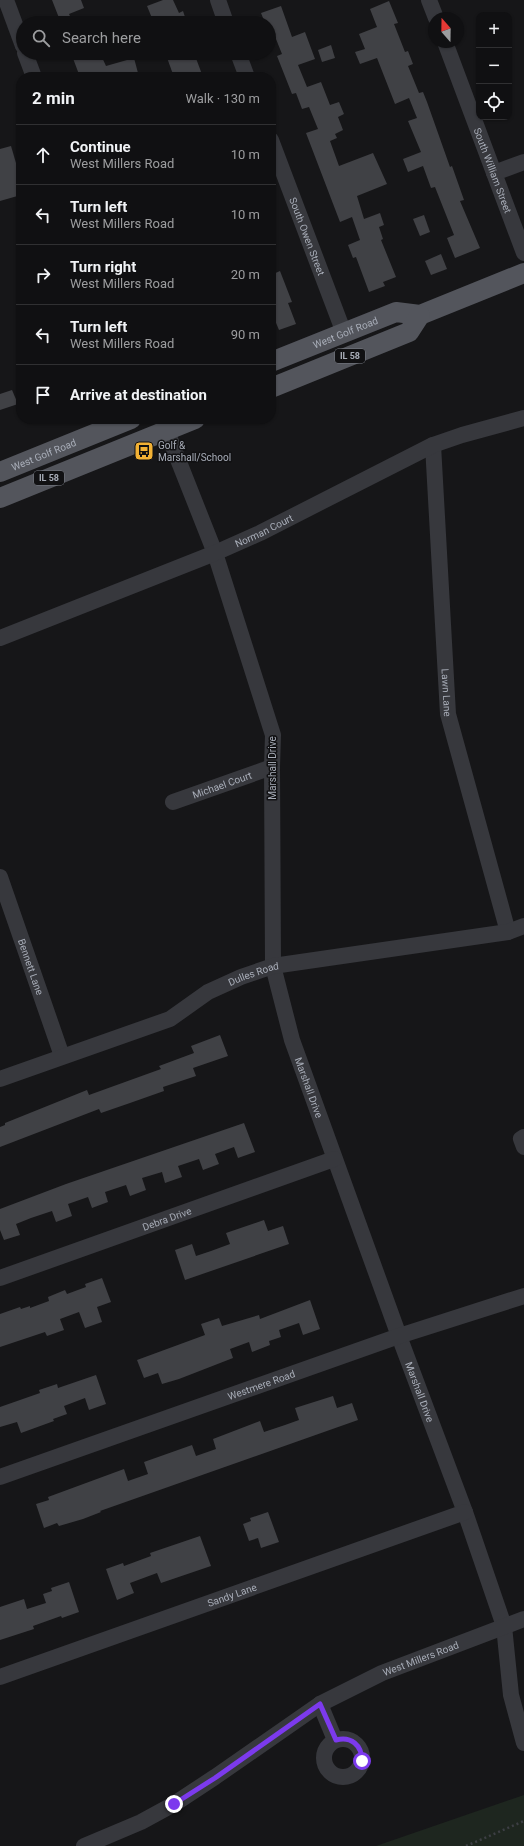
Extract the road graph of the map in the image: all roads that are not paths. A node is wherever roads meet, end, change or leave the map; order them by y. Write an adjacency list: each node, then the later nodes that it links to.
1 (6, 0): 6 (street)
2 (218, 0): 5 (street)
3 (429, 0): 4 (street)
4 (434, 12)
5 (224, 16)
6 (16, 27)
7 (447, 48): 14 (street, South William Street)
8 (28, 60): 10 (street)
9 (241, 60): 11 (street)
10 (32, 72)
11 (245, 72)
12 (276, 153): 18 (street, South Owen Street)
13 (524, 162): 14 (street)
14 (494, 174): 15 (street, South William Street)
15 (524, 253)
16 (524, 273): 17 (main road, West Golf Road / IL 58)
17 (420, 315): 18 (main road, West Golf Road / IL 58); 20 (main road, IL 58)
18 (344, 333): 19 (main road, West Golf Road / IL 58)
19 (276, 360)
20 (276, 386)
21 (524, 418): 24 (street, Norman Court)
22 (119, 424): 25 (main road, West Golf Road / IL 58)
23 (164, 425): 26 (main road, IL 58); 27 (street, Marshall Drive)
24 (434, 445): 27 (street, Norman Court); 33 (street, Lawn Lane)
25 (0, 472)
26 (0, 498)
27 (215, 553): 28 (street, Norman Court); 29 (street, Marshall Drive)
28 (0, 638)
29 (272, 767): 30 (street, Michael Court); 34 (street, Marshall Drive)
30 (173, 802)
31 (0, 878): 35 (street, Bennett Lane)
32 (524, 926): 33 (street, Dulles Road)
33 (508, 932): 34 (street, Dulles Road)
34 (273, 966): 35 (street, Dulles Road); 37 (street, Marshall Drive)
35 (62, 1056): 36 (street, Dulles Road)
36 (0, 1079)
37 (334, 1159): 38 (street, Debra Drive); 40 (street, Marshall Drive)
38 (0, 1278)
39 (524, 1296): 40 (street, Westmere Road)
40 (399, 1336): 41 (street, Westmere Road); 42 (street, Marshall Drive)
41 (0, 1477)
42 (465, 1512): 44 (street, Marshall Drive); 45 (street, Sandy Lane)
43 (524, 1619): 44 (street, West Millers Road)
44 (504, 1626): 46 (street, West Millers Road); 48 (street, Marshall Drive)
45 (0, 1677)
46 (320, 1704): 47 (street); 49 (street, West Millers Road)
47 (336, 1740)
48 (524, 1743)
49 (84, 1846)

